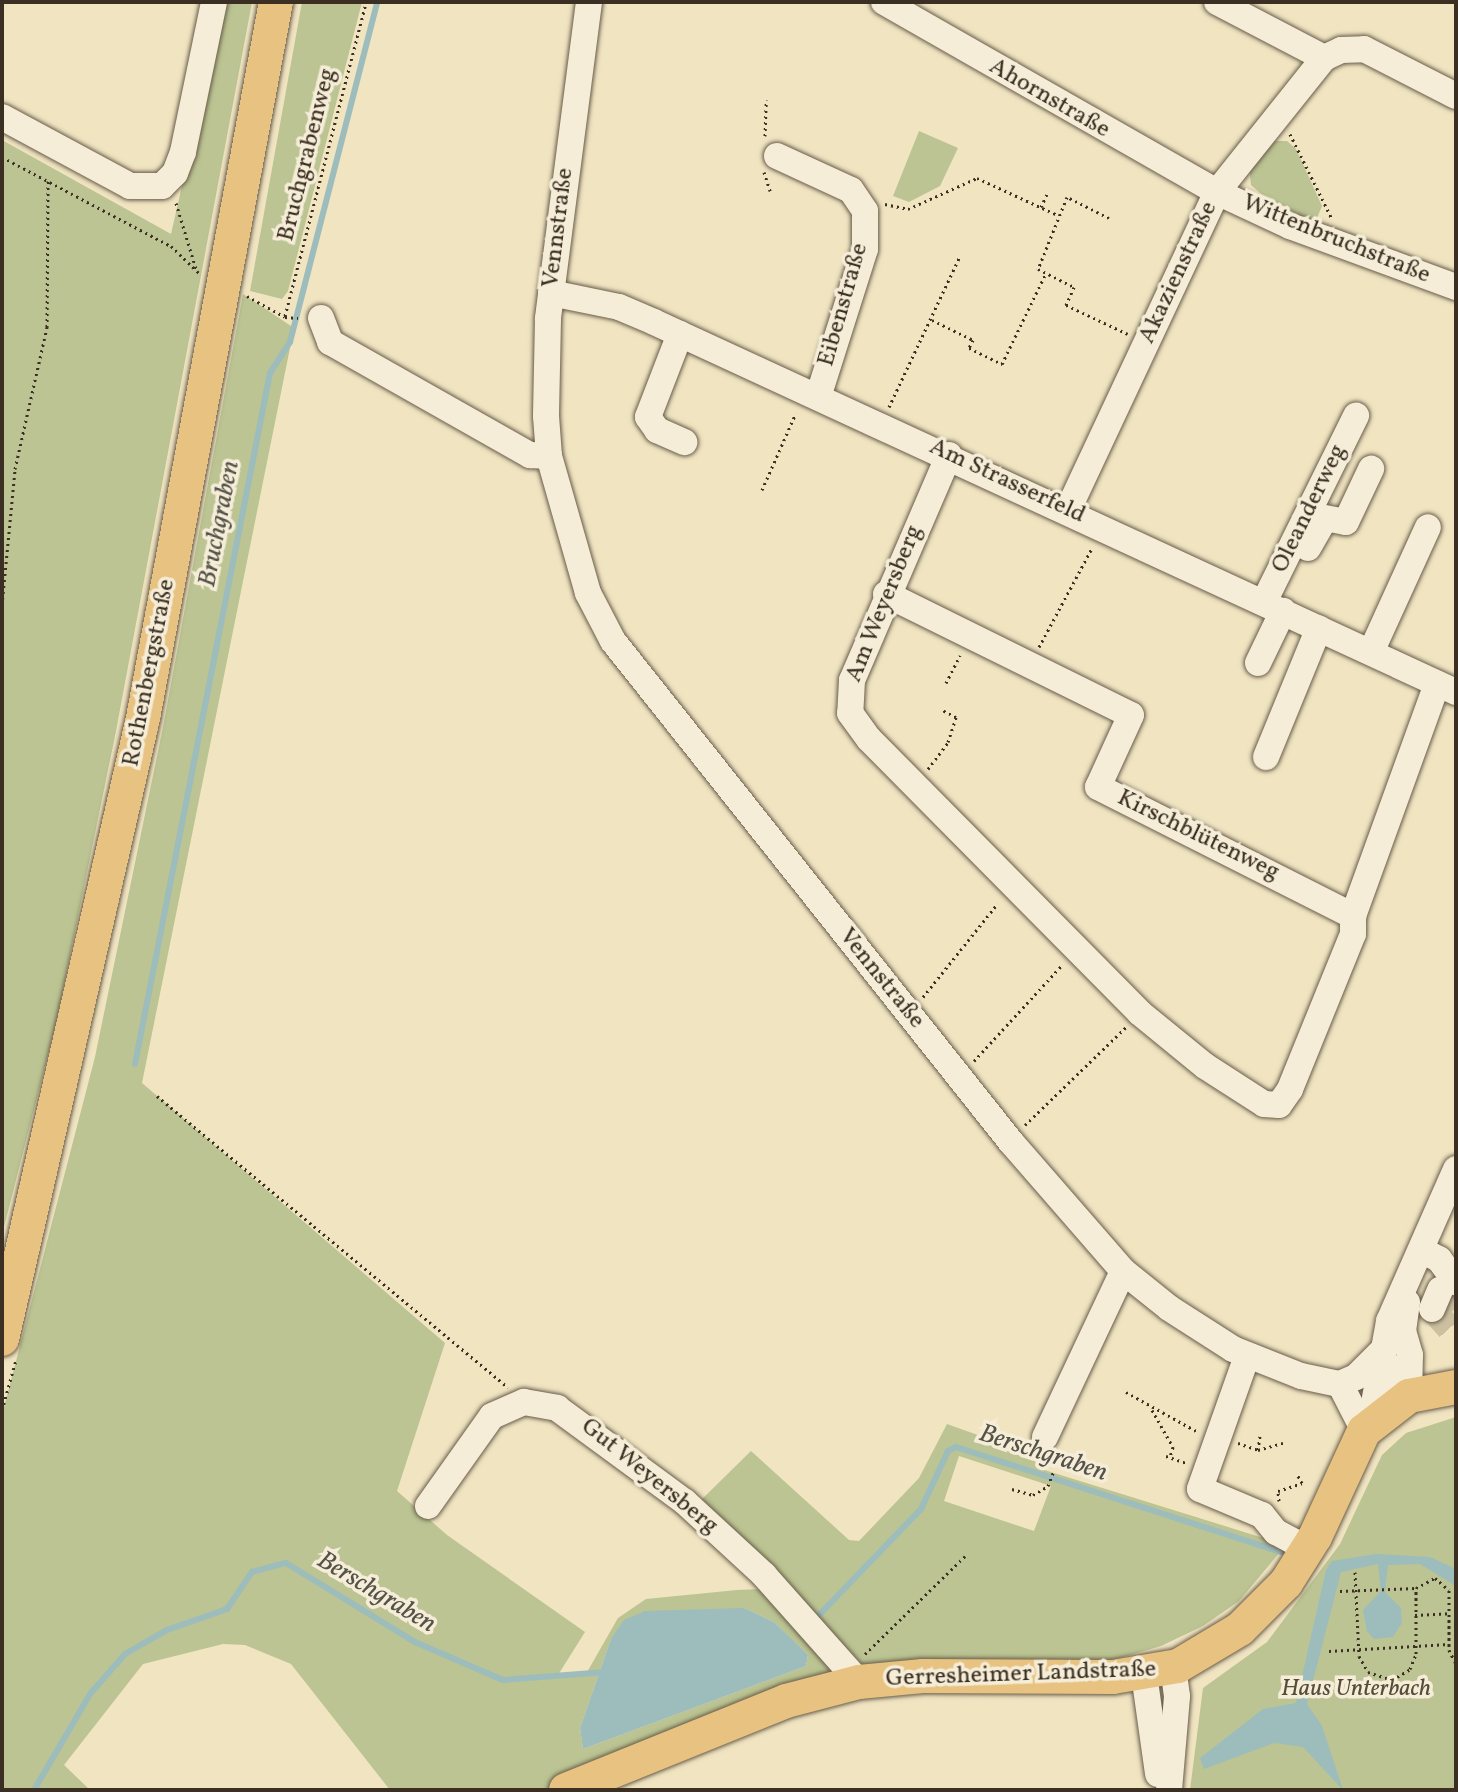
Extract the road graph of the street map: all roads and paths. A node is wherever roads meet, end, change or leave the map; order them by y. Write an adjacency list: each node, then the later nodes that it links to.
1 (214, 2): 13 (street)
2 (276, 2): 26 (main road, Rothenbergstraße)
3 (366, 2): 29 (path, Bruchgrabenweg)
4 (589, 2): 28 (street, Vennstraße)
5 (884, 2): 17 (street, Ahornstraße)
6 (1217, 2): 7 (street)
7 (1324, 58): 8 (street); 10 (street, Akazienstraße)
8 (1456, 96)
9 (2, 117): 13 (street)
10 (1275, 117): 17 (street, Akazienstraße); 23 (path)
11 (777, 156): 20 (street)
12 (2, 157): 14 (path)
13 (169, 180): 26 (path)
14 (48, 181): 26 (path); 46 (path)
15 (766, 185): 16 (path)
16 (770, 191)
17 (1217, 192): 23 (street, Wittenbruchstraße); 33 (street, Akazienstraße)
18 (1047, 194): 19 (path)
19 (1041, 207): 20 (path); 21 (path)
20 (865, 211): 34 (street, Eibenstraße)
21 (1058, 215): 22 (path); 25 (path)
22 (1109, 218)
23 (1329, 240): 27 (street, Wittenbruchstraße)
24 (960, 256): 31 (path)
25 (1046, 273): 31 (path); 33 (path)
26 (210, 279): 29 (path); 71 (main road, Rothenbergstraße)
27 (1456, 287)
28 (551, 293): 32 (street, Am Strasserfeld); 39 (street, Vennstraße)
29 (285, 317): 30 (path)
30 (321, 318): 39 (street)
31 (932, 320): 36 (path)
32 (680, 334): 34 (street, Am Strasserfeld); 37 (street)
33 (1146, 343): 42 (street, Akazienstraße)
34 (811, 394): 36 (street, Am Strasserfeld); 41 (path)
35 (1356, 416): 47 (street, Oleanderweg)
36 (881, 425): 38 (street, Am Strasserfeld)
37 (684, 442)
38 (949, 455): 42 (street, Am Strasserfeld); 45 (street, Am Weyersberg)
39 (549, 456): 68 (street, Vennstraße)
40 (1371, 469): 47 (street)
41 (762, 490)
42 (1068, 510): 43 (street, Am Strasserfeld)
43 (1103, 527): 47 (street, Am Strasserfeld); 51 (path)
44 (1428, 527): 50 (street)
45 (886, 594): 49 (street, Kirschblütenweg); 57 (street, Am Weyersberg)
46 (2, 605)
47 (1275, 607): 48 (street, Am Strasserfeld); 52 (street)
48 (1319, 628): 50 (street, Am Strasserfeld); 56 (street)
49 (970, 634): 51 (street, Kirschblütenweg); 53 (path)
50 (1371, 652): 54 (street, Am Strasserfeld)
51 (1030, 662): 59 (street, Kirschblütenweg)
52 (1258, 663)
53 (946, 683)
54 (1447, 688): 59 (street)
55 (942, 710): 57 (path)
56 (1266, 757)
57 (913, 783): 58 (street, Am Weyersberg)
58 (1013, 885): 60 (street, Am Weyersberg); 61 (path)
59 (1353, 916): 62 (street, Am Weyersberg)
60 (1077, 949): 62 (street, Am Weyersberg); 63 (path)
61 (927, 992)
62 (1140, 1013): 65 (path)
63 (977, 1058)
64 (157, 1096): 77 (path)
65 (1027, 1123)
66 (1456, 1169): 67 (street, Gerresheimer Landstraße)
67 (1421, 1250): 69 (street, Gerresheimer Landstraße); 70 (street)
68 (1123, 1271): 72 (street, Vennstraße); 82 (street)
69 (1410, 1278): 73 (street, Gerresheimer Landstraße); 75 (street, Gerresheimer Landstraße)
70 (1444, 1289)
71 (2, 1339)
72 (1241, 1346): 74 (street, Vennstraße); 80 (street)
73 (1384, 1354): 74 (street); 75 (street); 79 (street, Gerresheimer Landstraße)
74 (1340, 1384): 79 (street)
75 (1435, 1390): 79 (main road, Gerresheimer Landstraße)
76 (1126, 1392): 78 (path)
77 (524, 1402): 89 (street); 105 (street, Gut Weyersberg)
78 (1151, 1409): 80 (path); 85 (path)
79 (1367, 1428): 91 (main road, Gerresheimer Landstraße)
80 (1202, 1431): 84 (path); 90 (street)
81 (1260, 1436): 84 (path)
82 (1045, 1437)
83 (1283, 1443): 84 (path)
84 (1258, 1450)
85 (1170, 1457)
86 (1053, 1470): 88 (path)
87 (1297, 1474): 90 (path)
88 (1012, 1489)
89 (428, 1506)
90 (1276, 1532): 91 (street)
91 (1308, 1549): 104 (main road, Gerresheimer Landstraße)
92 (967, 1554): 105 (path)
93 (1355, 1572): 96 (path)
94 (1416, 1588): 96 (path); 97 (path); 98 (path)
95 (1340, 1591): 96 (path)
96 (1356, 1591): 101 (path)
97 (1450, 1613): 98 (path); 99 (path)
98 (1415, 1615): 100 (path)
99 (1449, 1644): 100 (path); 103 (path)
100 (1416, 1646): 101 (path); 101 (path)
101 (1358, 1649): 102 (path)
102 (1329, 1651)
103 (1456, 1664)
104 (1158, 1671): 105 (main road, Gerresheimer Landstraße); 107 (street); 108 (street)
105 (855, 1675): 106 (main road, Gerresheimer Landstraße)
106 (566, 1790)
107 (1160, 1790)
108 (1169, 1790)

